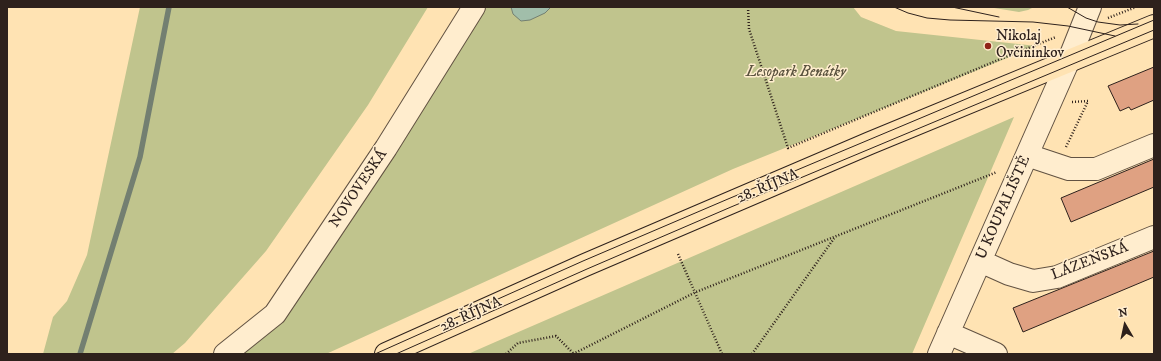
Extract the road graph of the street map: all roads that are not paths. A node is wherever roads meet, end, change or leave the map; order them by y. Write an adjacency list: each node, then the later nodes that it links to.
1 (474, 7): 10 (street, NOVOVESKÁ)
2 (1086, 17): 4 (street, U KOUPALIŠTĚ)
3 (1154, 26): 4 (main road, 28. ŘÍJNA)
4 (1068, 62): 6 (street, U KOUPALIŠTĚ); 11 (main road, 28. ŘÍJNA)
5 (1154, 145): 6 (street)
6 (1027, 155): 8 (street, U KOUPALIŠTĚ)
7 (1154, 237): 8 (street, LÁZEŇSKÁ)
8 (980, 261): 9 (street, U KOUPALIŠTĚ)
9 (948, 332): 12 (street, U KOUPALIŠTĚ); 13 (street)
10 (225, 354)
11 (386, 354)
12 (939, 354)
13 (996, 354)

